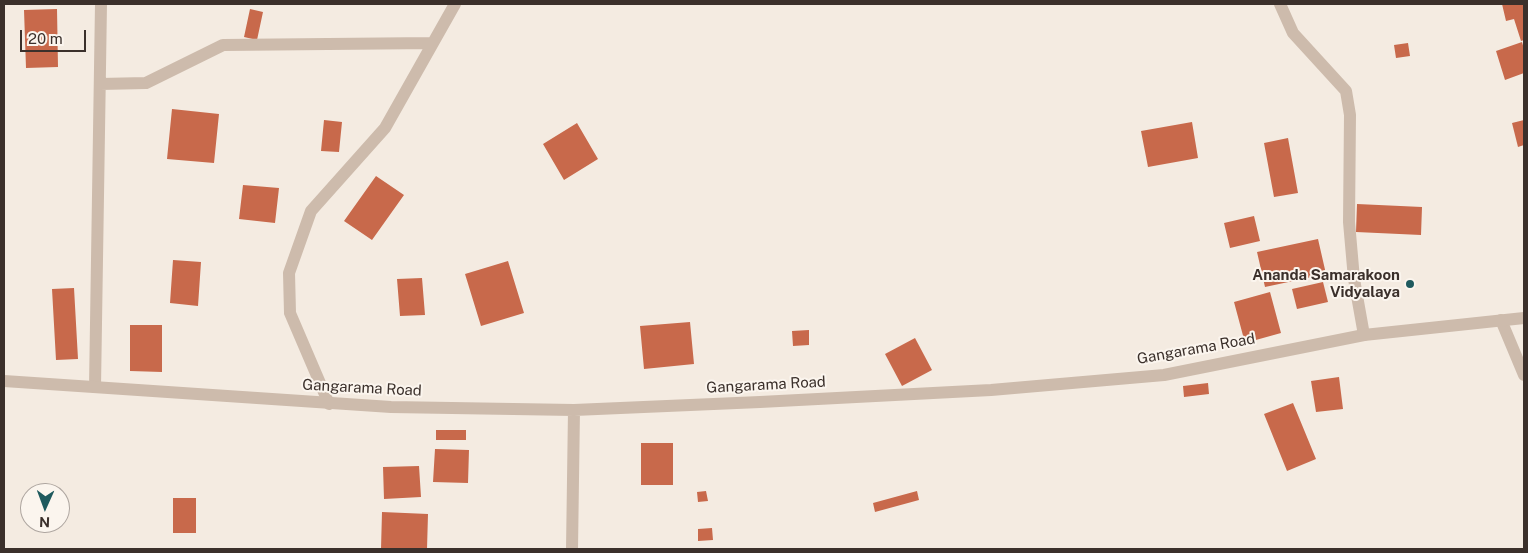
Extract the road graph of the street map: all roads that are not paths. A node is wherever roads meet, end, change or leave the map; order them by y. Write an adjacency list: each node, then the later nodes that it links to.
1 (101, 4): 5 (street)
2 (455, 4): 4 (street)
3 (1280, 4): 8 (street)
4 (433, 43): 5 (street); 12 (street)
5 (100, 84): 11 (street)
6 (1524, 318): 7 (street, Gangarama Road)
7 (1501, 320): 8 (street, Gangarama Road); 9 (street)
8 (1364, 335): 13 (street, Gangarama Road)
9 (1524, 375)
10 (4, 381): 11 (street, Gangarama Road)
11 (95, 387): 12 (street, Gangarama Road)
12 (329, 404): 13 (street, Gangarama Road)
13 (574, 410): 14 (street)
14 (572, 549)

